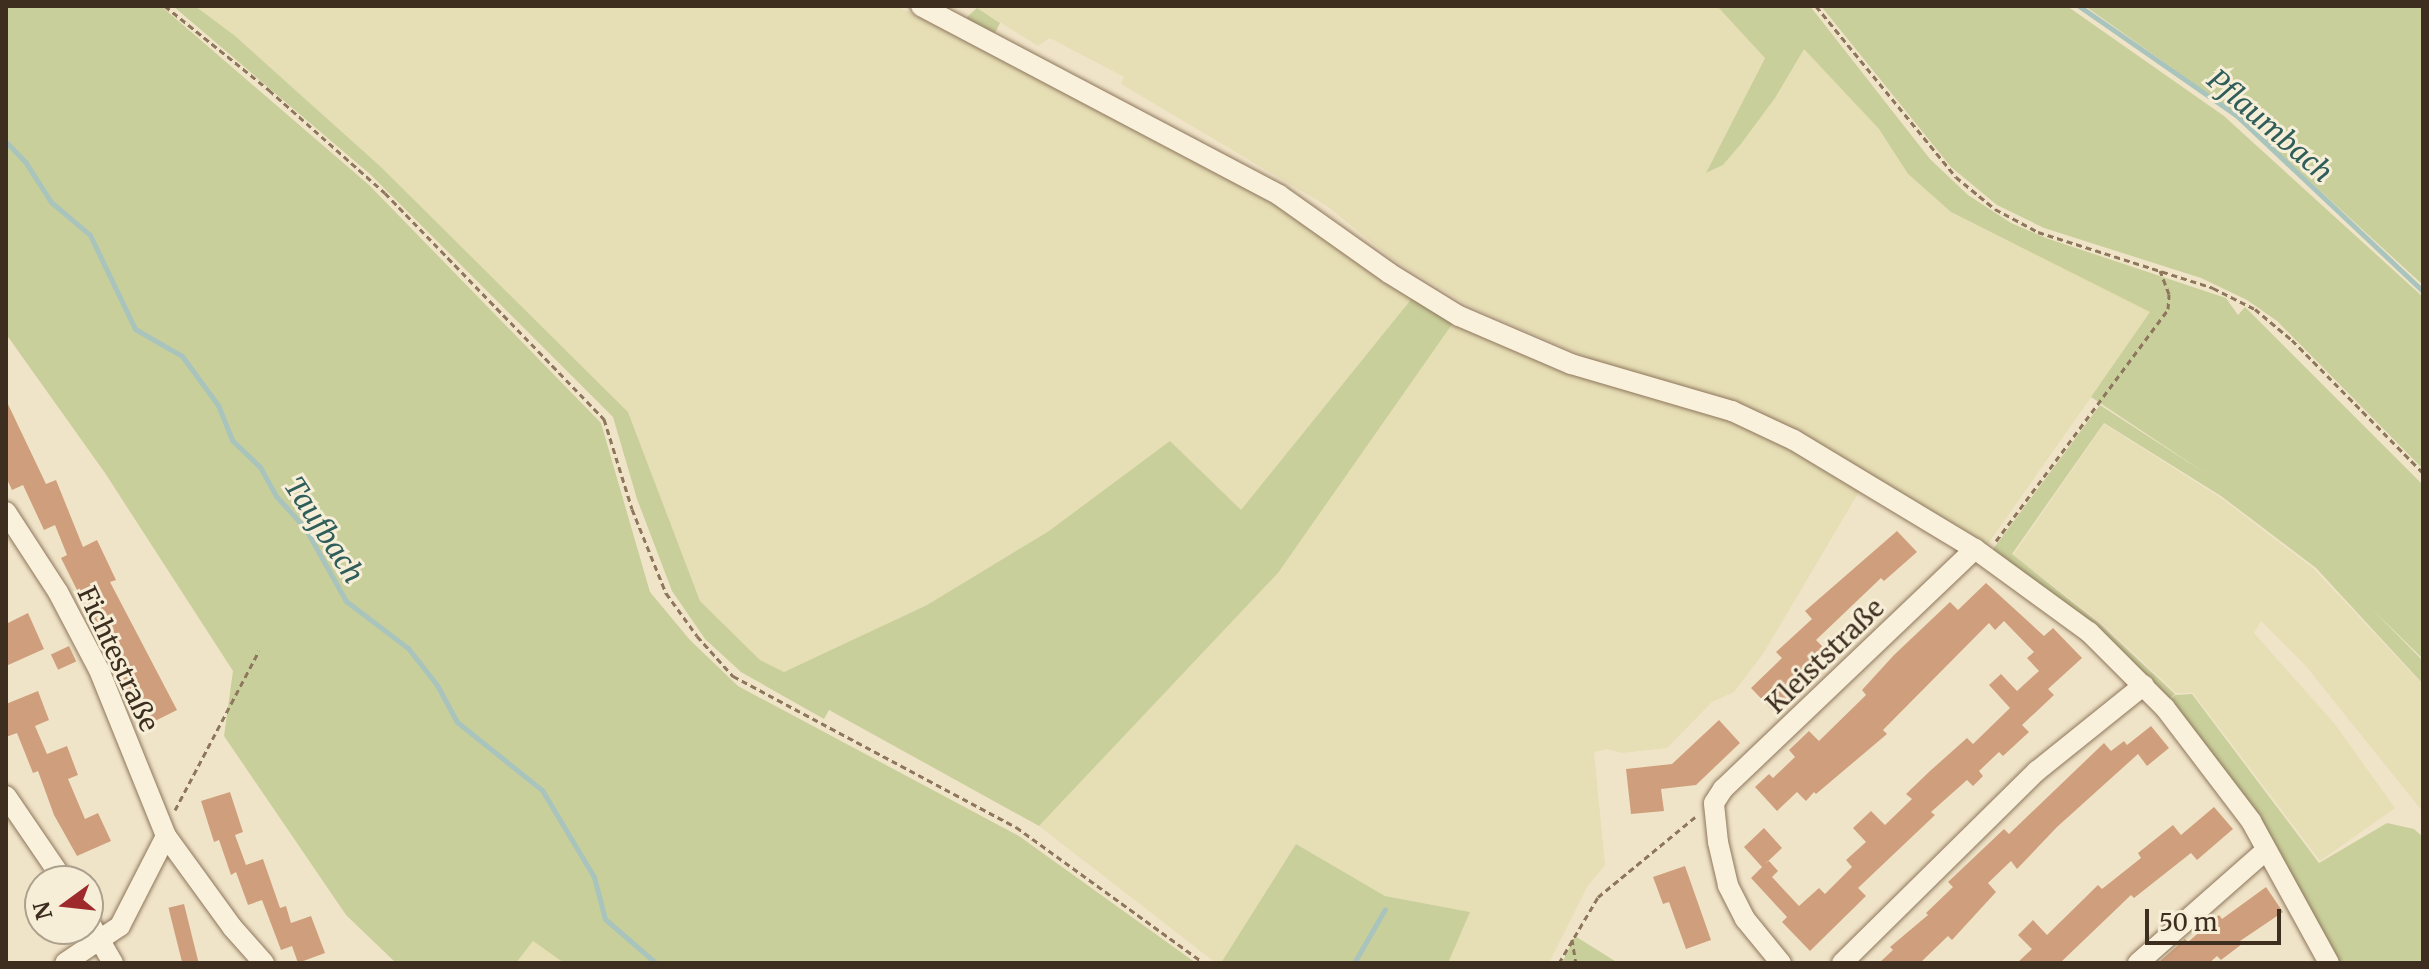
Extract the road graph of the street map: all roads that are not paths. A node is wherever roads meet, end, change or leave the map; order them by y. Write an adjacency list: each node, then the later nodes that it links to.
1 (921, 6): 3 (street)
2 (6, 512): 6 (street, Fichtestraße)
3 (1980, 553): 4 (street); 15 (street, Kleiststraße)
4 (2144, 685): 7 (street); 16 (street)
5 (6, 796): 8 (street)
6 (166, 836): 9 (street); 14 (street, Fichtestraße)
7 (2266, 850): 17 (street); 18 (street)
8 (53, 865)
9 (104, 936)
10 (91, 945): 12 (street)
11 (103, 945): 13 (street)
12 (65, 963)
13 (113, 963)
14 (264, 963)
15 (1781, 963)
16 (1842, 963)
17 (2138, 963)
18 (2329, 963)

